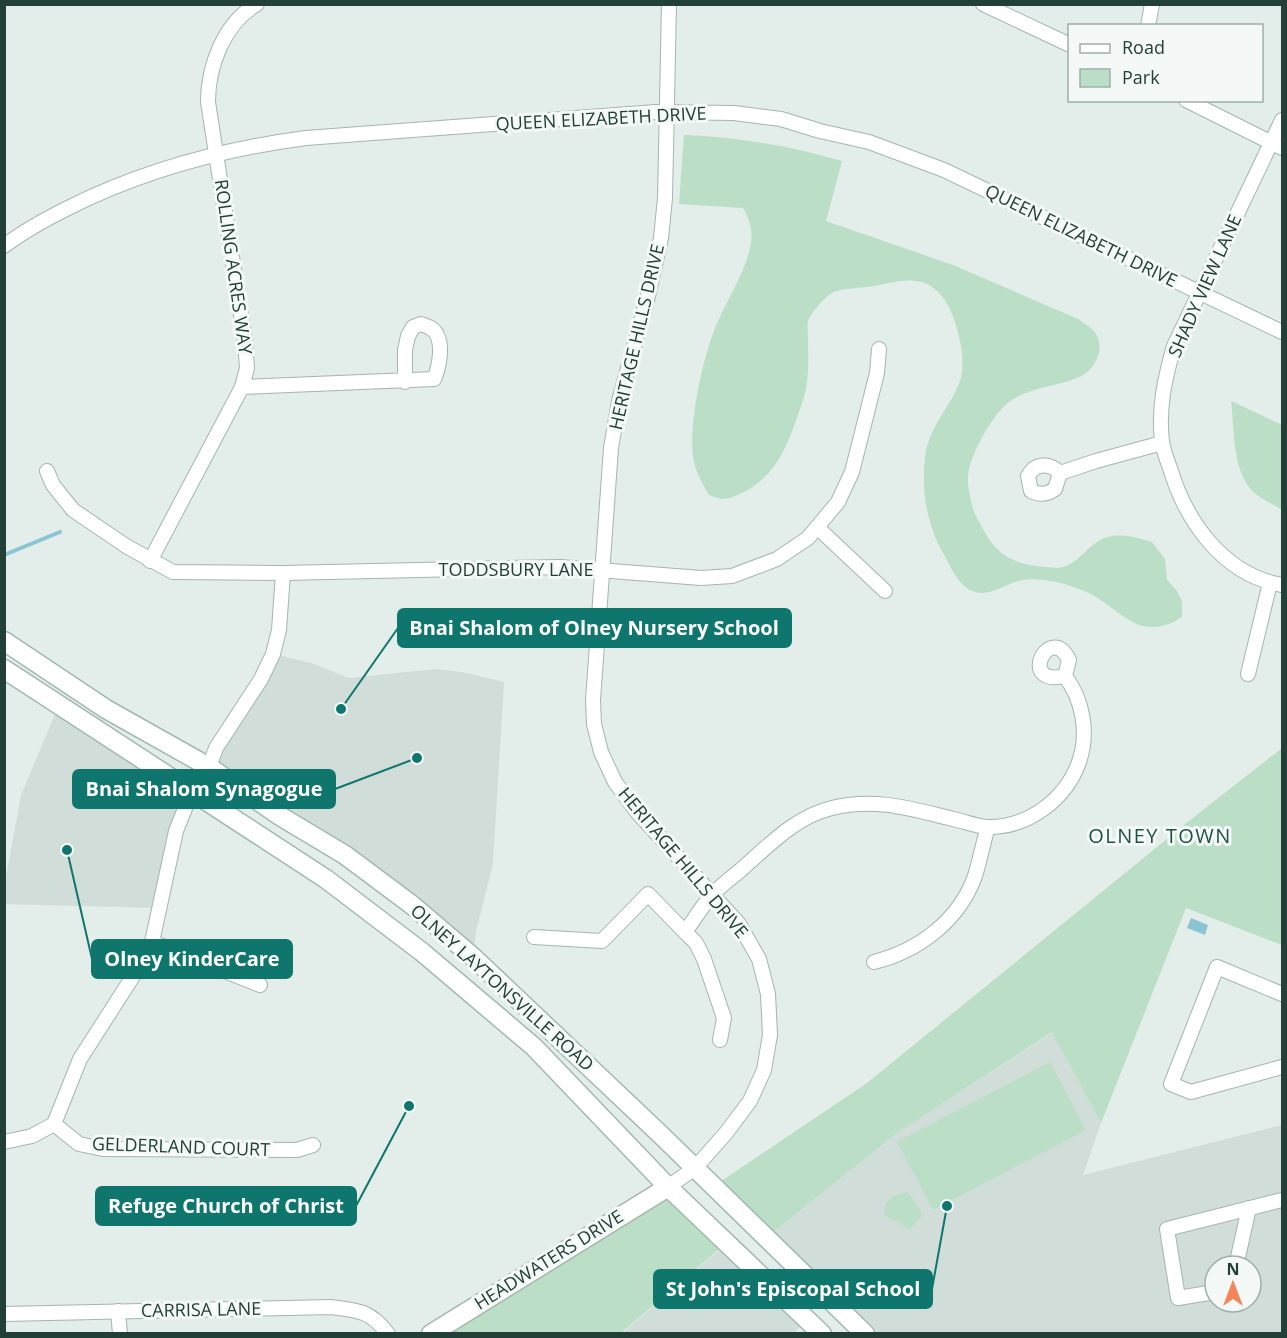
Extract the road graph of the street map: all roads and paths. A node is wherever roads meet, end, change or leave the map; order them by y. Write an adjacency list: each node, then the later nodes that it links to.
1 (257, 4): 11 (street, ROLLING ACRES WAY)
2 (669, 4): 8 (street, HERITAGE HILLS DRIVE)
3 (983, 4): 6 (street)
4 (1152, 4): 5 (street)
5 (1148, 24)
6 (1068, 44)
7 (1190, 102): 10 (street)
8 (668, 112): 11 (street, QUEEN ELIZABETH DRIVE); 13 (street, QUEEN ELIZABETH DRIVE); 23 (street, HERITAGE HILLS DRIVE)
9 (1282, 120): 10 (street, SHADY VIEW LANE)
10 (1277, 145): 13 (street, SHADY VIEW LANE)
11 (216, 153): 12 (street, QUEEN ELIZABETH DRIVE); 17 (street, ROLLING ACRES WAY)
12 (4, 246)
13 (1199, 293): 14 (street, QUEEN ELIZABETH DRIVE); 18 (street, SHADY VIEW LANE)
14 (1282, 332)
15 (879, 349): 21 (street, TODDSBURY LANE)
16 (405, 382): 17 (street)
17 (242, 387): 22 (street, ROLLING ACRES WAY)
18 (1162, 443): 20 (street); 25 (street, SHADY VIEW LANE)
19 (47, 471): 22 (street, TODDSBURY LANE)
20 (1060, 473)
21 (818, 528): 23 (street, TODDSBURY LANE); 26 (street)
22 (150, 561): 24 (street, TODDSBURY LANE)
23 (602, 570): 24 (street, TODDSBURY LANE); 34 (street, HERITAGE HILLS DRIVE)
24 (283, 573): 31 (street)
25 (1276, 584): 29 (street)
26 (885, 591)
27 (4, 641): 31 (main road, OLNEY LAYTONSVILLE ROAD)
28 (4, 669): 32 (main road, OLNEY LAYTONSVILLE ROAD)
29 (1248, 674)
30 (1065, 676): 33 (street)
31 (209, 767): 32 (street); 46 (main road, OLNEY LAYTONSVILLE ROAD)
32 (193, 790): 37 (street); 47 (main road, OLNEY LAYTONSVILLE ROAD)
33 (988, 827): 34 (street); 38 (street)
34 (712, 895): 35 (street); 46 (street, HERITAGE HILLS DRIVE)
35 (685, 932): 36 (street); 41 (street)
36 (534, 937)
37 (152, 942): 39 (street); 43 (street)
38 (874, 962)
39 (260, 985)
40 (1282, 994): 42 (street)
41 (720, 1040)
42 (1282, 1067)
43 (54, 1124): 44 (street); 45 (street, GELDERLAND COURT)
44 (4, 1142)
45 (313, 1145)
46 (695, 1168): 47 (street, HERITAGE HILLS DRIVE); 58 (main road, OLNEY LAYTONSVILLE ROAD)
47 (668, 1186): 56 (main road, HEADWATERS DRIVE); 57 (main road, OLNEY LAYTONSVILLE ROAD)
48 (1282, 1200): 49 (street)
49 (1249, 1208): 50 (street); 51 (street)
50 (1239, 1254)
51 (1203, 1294)
52 (118, 1311): 53 (street, CARRISA LANE); 54 (street); 55 (street, CARRISA LANE)
53 (4, 1314)
54 (120, 1334)
55 (388, 1334)
56 (430, 1334)
57 (822, 1334)
58 (865, 1334)

